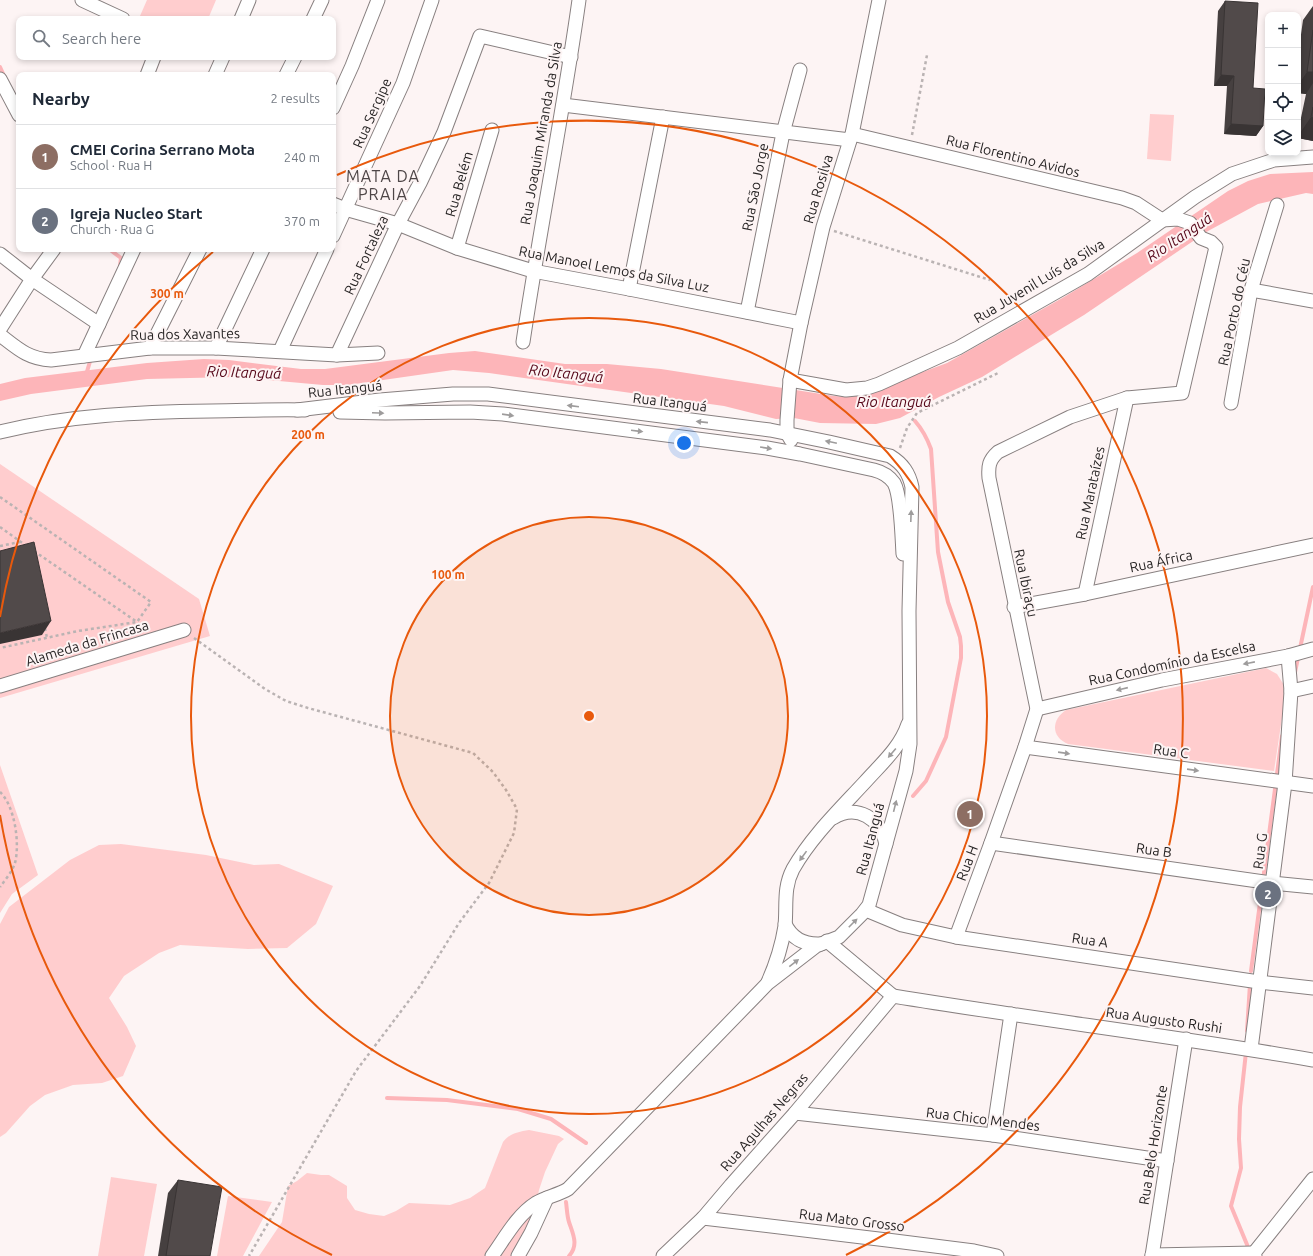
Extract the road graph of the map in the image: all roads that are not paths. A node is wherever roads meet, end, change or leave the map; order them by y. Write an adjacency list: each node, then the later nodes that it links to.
1 (82, 0): 8 (street)
2 (249, 0): 9 (street)
3 (322, 0): 10 (street)
4 (378, 0): 21 (street)
5 (432, 0): 31 (street, Rua Sergipe)
6 (579, 0): 11 (street, Rua Joaquim Miranda da Silva)
7 (879, 0): 27 (street, Rua Rosilva)
8 (117, 16)
9 (242, 16)
10 (314, 16)
11 (571, 57): 23 (street, Rua Joaquim Miranda da Silva); 33 (street, Rua Fortaleza)
12 (153, 60): 16 (street)
13 (222, 60): 17 (street)
14 (294, 60): 18 (street)
15 (800, 70): 26 (street, Rua São Jorge)
16 (148, 72)
17 (216, 72)
18 (288, 72)
19 (0, 80): 22 (street)
20 (0, 96): 22 (street)
21 (336, 101)
22 (16, 102)
23 (563, 105): 24 (street, Rua Florentino Avidos); 42 (street, Rua Joaquim Miranda da Silva)
24 (663, 118): 26 (street, Rua Florentino Avidos); 44 (street)
25 (492, 130): 35 (street, Rua Belém)
26 (782, 133): 27 (street, Rua Florentino Avidos); 47 (street, Rua São Jorge)
27 (851, 137): 32 (street, Rua Florentino Avidos); 48 (street, Rua Rosilva)
28 (1313, 157): 32 (street, Rua Juvenil Luís da Silva)
29 (336, 205): 31 (street, Rua Manoel Lemos da Silva Luz)
30 (1277, 205): 45 (street, Rua Porto do Céu)
31 (346, 209): 33 (street, Rua Manoel Lemos da Silva Luz); 34 (street, Rua Sergipe)
32 (1162, 220): 59 (street, Rua Juvenil Luís da Silva); 60 (street)
33 (398, 224): 35 (street, Rua Manoel Lemos da Silva Luz); 57 (street, Rua Fortaleza)
34 (336, 230)
35 (457, 248): 42 (street, Rua Manoel Lemos da Silva Luz)
36 (52, 252): 43 (street)
37 (133, 252): 49 (street)
38 (198, 252): 53 (street)
39 (261, 252): 54 (street)
40 (326, 252): 55 (street)
41 (0, 254): 43 (street)
42 (533, 271): 44 (street, Rua Manoel Lemos da Silva Luz); 52 (street, Rua Joaquim Miranda da Silva)
43 (32, 278): 49 (street); 50 (street)
44 (629, 288): 47 (street, Rua Manoel Lemos da Silva Luz)
45 (1252, 290): 46 (street); 61 (street, Rua Porto do Céu)
46 (1313, 301)
47 (747, 312): 48 (street, Rua Manoel Lemos da Silva Luz)
48 (801, 323): 59 (street, Rua Rosilva)
49 (99, 324): 58 (street)
50 (0, 329)
51 (0, 334): 58 (street, Rua dos Xavantes)
52 (523, 342)
53 (150, 348): 54 (street, Rua dos Xavantes); 58 (street, Rua dos Xavantes)
54 (216, 348): 55 (street, Rua dos Xavantes)
55 (280, 351): 57 (street, Rua dos Xavantes)
56 (378, 353): 57 (street, Rua dos Xavantes)
57 (337, 355)
58 (84, 356)
59 (790, 383): 63 (street, Rua Rosilva)
60 (1127, 398): 67 (street, Rua Marataízes); 68 (street, Rua Ibiraçu)
61 (1231, 403)
62 (297, 410): 63 (street, Rua Itanguá, one-way to 62); 64 (street); 65 (street, Rua Itanguá, one-way to 65)
63 (787, 427): 65 (street); 69 (street, Rua Itanguá, one-way to 63)
64 (0, 432)
65 (800, 454): 69 (street, Rua Itanguá)
66 (1313, 545): 67 (street, Rua África)
67 (1085, 594): 68 (street, Rua África)
68 (1014, 607): 76 (street, Rua Ibiraçu)
69 (909, 611): 77 (street, Rua Itanguá)
70 (184, 630): 73 (street, Alameda da Frincasa)
71 (1313, 650): 72 (street, Rua Condomínio da Escelsa)
72 (1288, 656): 75 (street, Rua G); 76 (street, Rua Condomínio da Escelsa, one-way to 76)
73 (0, 686)
74 (1313, 686): 75 (street)
75 (1291, 691): 79 (street, Rua G)
76 (1037, 709): 78 (street, Rua H)
77 (910, 719): 81 (street, Rua Itanguá, one-way to 81); 83 (street, Rua Itanguá, one-way to 77)
78 (1025, 747): 79 (street, Rua C, one-way to 79); 82 (street, Rua H)
79 (1285, 783): 80 (street, Rua C); 84 (street, Rua G)
80 (1313, 786)
81 (826, 824): 83 (street); 87 (street, Rua Itanguá, one-way to 87)
82 (991, 843): 84 (street, Rua B); 88 (street, Rua H)
83 (886, 844): 86 (street, Rua Itanguá)
84 (1272, 883): 85 (street, Rua B); 90 (street, Rua G)
85 (1313, 887)
86 (866, 910): 88 (street, Rua A); 89 (street, Rua Itanguá, one-way to 86)
87 (785, 924): 89 (street); 91 (street, Rua Itanguá)
88 (956, 937): 90 (street, Rua A)
89 (824, 942): 91 (street, Rua Itanguá, one-way to 89); 93 (street)
90 (1259, 982): 92 (street, Rua A); 96 (street, Rua G)
91 (768, 983): 102 (street, Rua Itanguá)
92 (1313, 988)
93 (889, 1001): 94 (street, Rua Augusto Rushi); 98 (street, Rua Agulhas Negras)
94 (1011, 1014): 95 (street, Rua Augusto Rushi); 99 (street)
95 (1186, 1039): 96 (street, Rua Augusto Rushi); 100 (street, Rua Belo Horizonte)
96 (1251, 1049): 97 (street, Rua Augusto Rushi)
97 (1313, 1060)
98 (795, 1112): 99 (street, Rua Chico Mendes); 103 (street, Rua Agulhas Negras)
99 (993, 1136): 100 (street, Rua Chico Mendes)
100 (1167, 1161): 109 (street, Rua Belo Horizonte)
101 (1313, 1179): 104 (street)
102 (547, 1198): 105 (street, Rua Itanguá); 106 (street)
103 (704, 1218): 107 (street, Rua Agulhas Negras); 108 (street, Rua Mato Grosso)
104 (1255, 1254): 109 (street, Rua Belo Horizonte)
105 (492, 1256)
106 (518, 1256)
107 (663, 1256)
108 (997, 1256)
109 (1152, 1256)

